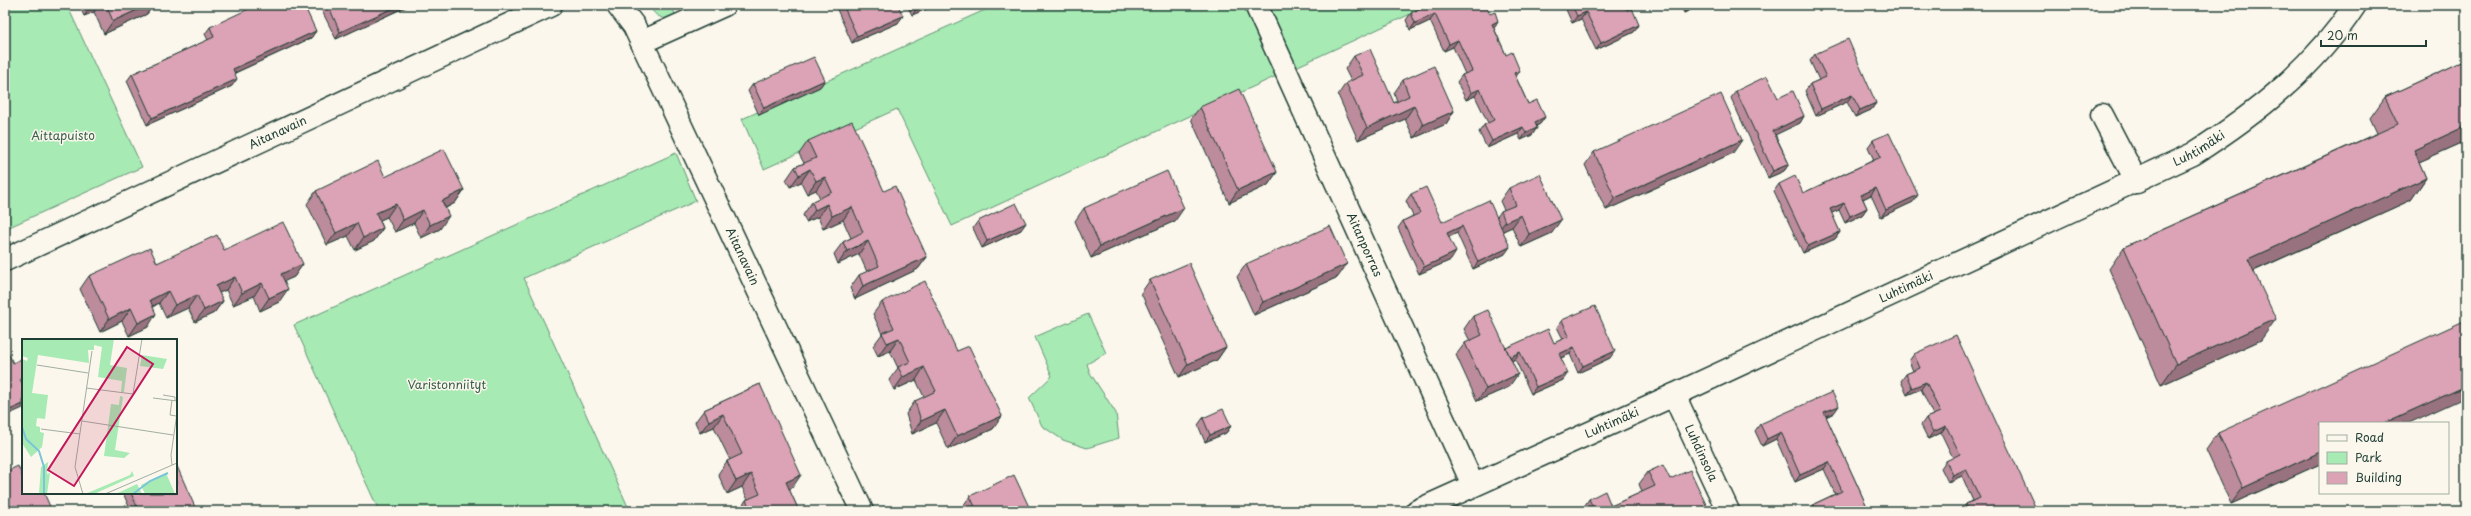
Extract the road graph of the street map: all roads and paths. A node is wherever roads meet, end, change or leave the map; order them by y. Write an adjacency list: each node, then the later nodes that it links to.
1 (551, 5): 9 (street, Aitanavain)
2 (618, 5): 6 (street, Aitanavain)
3 (724, 5): 6 (street)
4 (1256, 5): 11 (street, Aitanporras)
5 (2355, 5): 8 (street, Luhtimäki)
6 (642, 42): 12 (street, Aitanavain)
7 (2102, 115): 8 (street)
8 (2136, 182): 10 (street, Luhtimäki)
9 (5, 260)
10 (1674, 395): 11 (street, Luhtimäki); 14 (street, Luhdinsola)
11 (1472, 485): 13 (street, Luhtimäki)
12 (862, 511)
13 (1417, 511)
14 (1728, 511)

